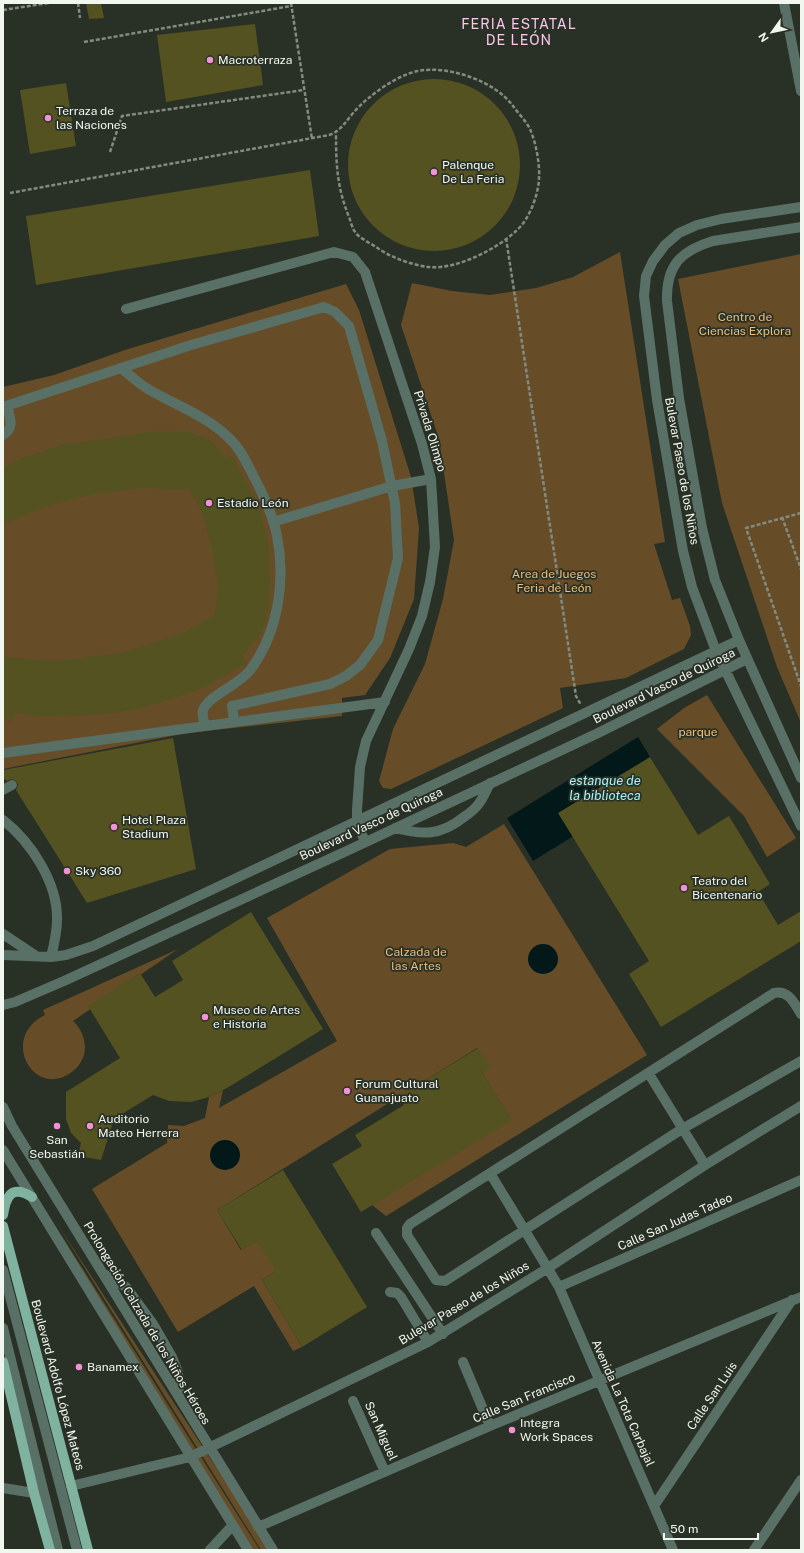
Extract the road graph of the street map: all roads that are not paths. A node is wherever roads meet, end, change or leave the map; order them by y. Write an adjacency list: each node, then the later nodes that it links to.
1 (784, 3): 2 (street)
2 (801, 91)
3 (801, 207): 13 (street, Bulevar Paseo de los Niños)
4 (801, 227): 12 (street, Bulevar Paseo de los Niños)
5 (126, 309): 9 (street, Privada Olimpo)
6 (121, 368): 7 (street); 10 (street); 11 (street)
7 (5, 406): 8 (street)
8 (3, 435)
9 (431, 479): 10 (street); 17 (street, Privada Olimpo)
10 (392, 486): 11 (street); 18 (street)
11 (273, 522): 16 (street)
12 (739, 640): 13 (street, Boulevard Vasco de Quiroga); 14 (street, Bulevar Paseo de los Niños)
13 (716, 651): 15 (street, Bulevar Paseo de los Niños); 27 (street, Boulevard Vasco de Quiroga)
14 (747, 659): 15 (street, Boulevard Vasco de Quiroga); 22 (street, Bulevar Paseo de los Niños)
15 (725, 671): 23 (street, Boulevard Vasco de Quiroga); 28 (street, Bulevar Paseo de los Niños)
16 (233, 686): 18 (street); 20 (street)
17 (385, 702): 19 (street); 27 (street, Privada Olimpo)
18 (232, 706): 19 (street)
19 (234, 721): 20 (street)
20 (204, 725): 21 (street)
21 (3, 753)
22 (801, 778)
23 (490, 782): 29 (street, Boulevard Vasco de Quiroga); 29 (street)
24 (12, 785): 25 (street)
25 (3, 790)
26 (3, 820): 34 (street)
27 (357, 822): 30 (street, Privada Olimpo); 34 (street, Boulevard Vasco de Quiroga)
28 (801, 826)
29 (395, 828): 30 (street, Boulevard Vasco de Quiroga)
30 (365, 842): 35 (street, Boulevard Vasco de Quiroga)
31 (3, 934): 33 (street)
32 (3, 955): 33 (street, Boulevard Vasco de Quiroga)
33 (36, 956): 34 (street, Boulevard Vasco de Quiroga)
34 (51, 957)
35 (3, 1005)
36 (801, 1014): 38 (street)
37 (801, 1061): 41 (street)
38 (649, 1074): 41 (street); 44 (street)
39 (801, 1106): 43 (street, Bulevar Paseo de los Niños)
40 (3, 1107): 53 (street, Prolongación Calzada de los Niños Héroes)
41 (682, 1129): 43 (street); 49 (street)
42 (3, 1150): 46 (street)
43 (704, 1165): 51 (street, Bulevar Paseo de los Niños)
44 (490, 1173): 49 (street, Avenida La Tota Carbajal); 49 (street)
45 (801, 1180): 54 (street, Calle San Judas Tadeo)
46 (32, 1197): 47 (main road); 67 (street)
47 (3, 1215)
48 (3, 1226): 70 (main road, Boulevard Adolfo López Mateos)
49 (525, 1229): 51 (street, Avenida La Tota Carbajal)
50 (376, 1233): 58 (street)
51 (548, 1268): 54 (street, Avenida La Tota Carbajal); 58 (street, Bulevar Paseo de los Niños)
52 (3, 1270): 78 (street)
53 (102, 1272): 63 (street, Prolongación Calzada de los Niños Héroes); 63 (street)
54 (559, 1287): 62 (street, Avenida La Tota Carbajal)
55 (390, 1292): 59 (street)
56 (797, 1298): 62 (street, Calle San Francisco); 73 (street, Calle San Luis)
57 (3, 1328): 77 (street)
58 (443, 1334): 59 (street, Bulevar Paseo de los Niños)
59 (428, 1342): 66 (street, Bulevar Paseo de los Niños)
60 (3, 1362): 72 (main road)
61 (463, 1362): 65 (street)
62 (599, 1380): 65 (street, Calle San Francisco); 73 (street, Avenida La Tota Carbajal)
63 (179, 1398): 66 (street, Prolongación Calzada de los Niños Héroes)
64 (353, 1401): 68 (street, San Miguel)
65 (490, 1426): 68 (street, Calle San Francisco)
66 (209, 1449): 67 (street, Bulevar Paseo de los Niños); 75 (street, Prolongación Calzada de los Niños Héroes)
67 (190, 1457): 70 (street, Bulevar Paseo de los Niños); 74 (street)
68 (385, 1472): 75 (street, Calle San Francisco)
69 (801, 1480): 84 (street)
70 (71, 1486): 79 (main road, Boulevard Adolfo López Mateos)
71 (3, 1488): 72 (street)
72 (34, 1493): 76 (main road)
73 (654, 1506): 83 (street, Avenida La Tota Carbajal)
74 (232, 1526): 80 (street); 81 (street)
75 (258, 1527): 82 (street, Prolongación Calzada de los Niños Héroes)
76 (50, 1550)
77 (58, 1550)
78 (77, 1550)
79 (88, 1550)
80 (210, 1550)
81 (248, 1550)
82 (273, 1550)
83 (673, 1550)
84 (754, 1550)

